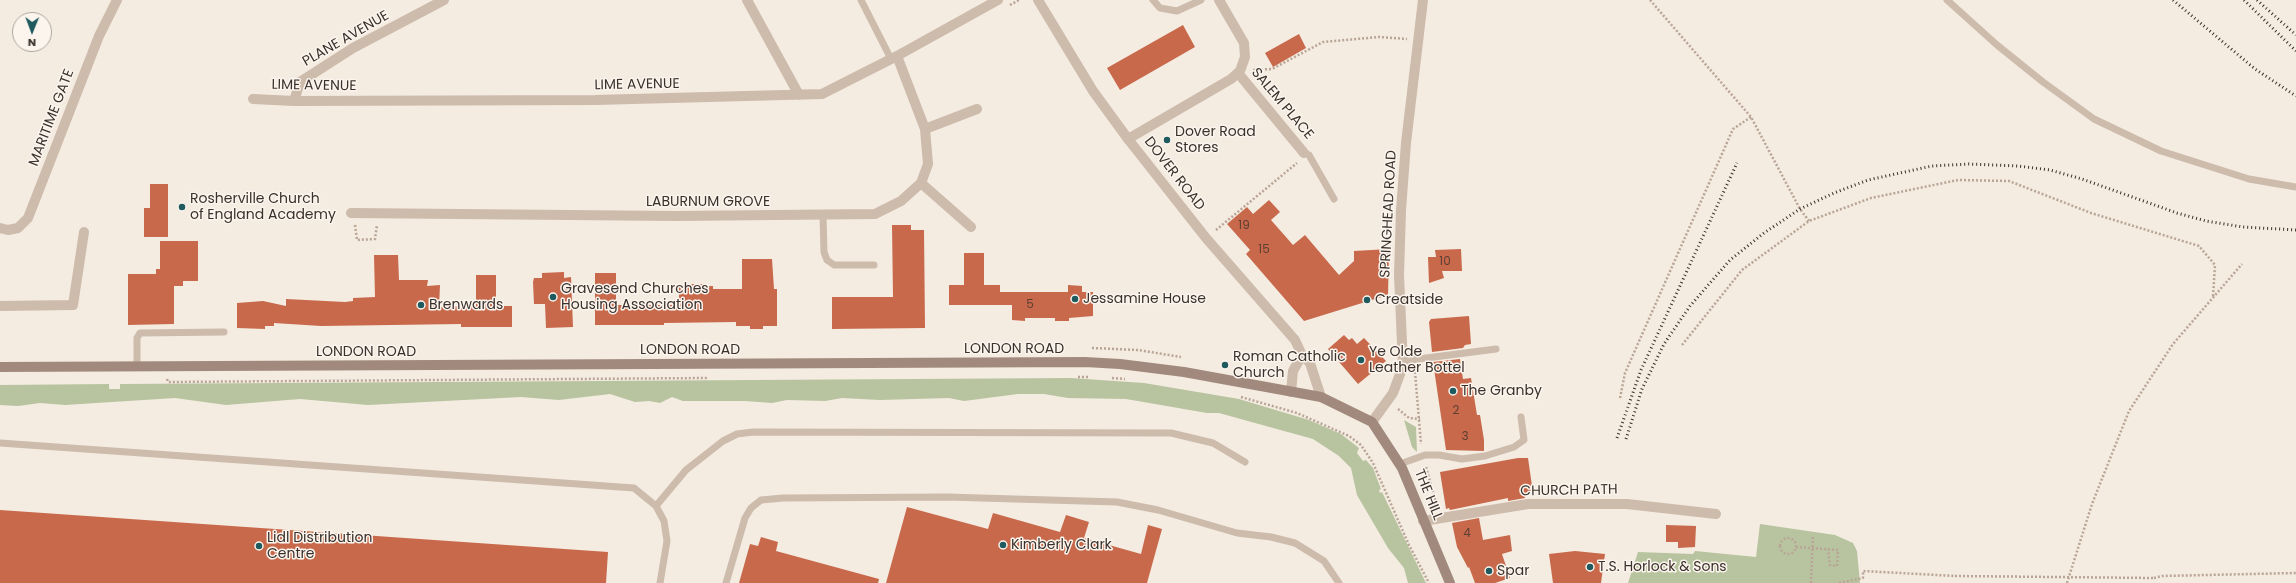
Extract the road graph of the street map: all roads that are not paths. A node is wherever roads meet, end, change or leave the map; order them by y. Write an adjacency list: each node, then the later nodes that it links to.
1 (118, 0): 27 (street, MARITIME GATE)
2 (444, 0): 16 (street, PLANE AVENUE)
3 (747, 0): 14 (street)
4 (861, 0): 12 (lane)
5 (1038, 0): 19 (street, DOVER ROAD)
6 (1153, 0): 7 (lane)
7 (1201, 0)
8 (1219, 0): 13 (street)
9 (1423, 0): 34 (street, SPRINGHEAD ROAD)
10 (1947, 0): 22 (lane)
11 (1002, 4): 12 (street, LIME AVENUE)
12 (894, 58): 14 (street, LIME AVENUE); 18 (street, LABURNUM GROVE)
13 (1239, 72): 19 (street); 20 (street, SALEM PLACE)
14 (799, 95): 16 (street, LIME AVENUE)
15 (253, 98): 16 (street, LIME AVENUE)
16 (294, 101)
17 (977, 109): 18 (street)
18 (925, 129): 21 (street, LABURNUM GROVE)
19 (1128, 139): 33 (street, DOVER ROAD)
20 (1304, 153): 23 (lane)
21 (921, 183): 24 (street, LABURNUM GROVE); 26 (street)
22 (2296, 187)
23 (1334, 199)
24 (823, 215): 25 (street, LABURNUM GROVE); 29 (lane)
25 (350, 218)
26 (971, 227)
27 (0, 228)
28 (84, 232): 30 (street)
29 (874, 264)
30 (0, 306)
31 (224, 332): 35 (lane)
32 (1496, 349): 34 (lane)
33 (1302, 355): 37 (street); 38 (street, DOVER ROAD)
34 (1403, 361): 40 (street, SPRINGHEAD ROAD)
35 (137, 366): 36 (main road, LONDON ROAD); 37 (main road, LONDON ROAD)
36 (0, 367)
37 (1291, 392): 38 (main road, LONDON ROAD)
38 (1321, 397): 40 (main road, LONDON ROAD)
39 (1521, 417): 43 (lane)
40 (1372, 422): 43 (main road, THE HILL)
41 (0, 443): 44 (lane)
42 (1246, 462): 44 (lane)
43 (1400, 464): 46 (main road, THE HILL)
44 (656, 506): 47 (lane)
45 (1716, 514): 46 (street, CHURCH PATH)
46 (1423, 521): 50 (main road, THE HILL)
47 (660, 583)
48 (726, 583): 49 (lane)
49 (1339, 583)
50 (1450, 583)

